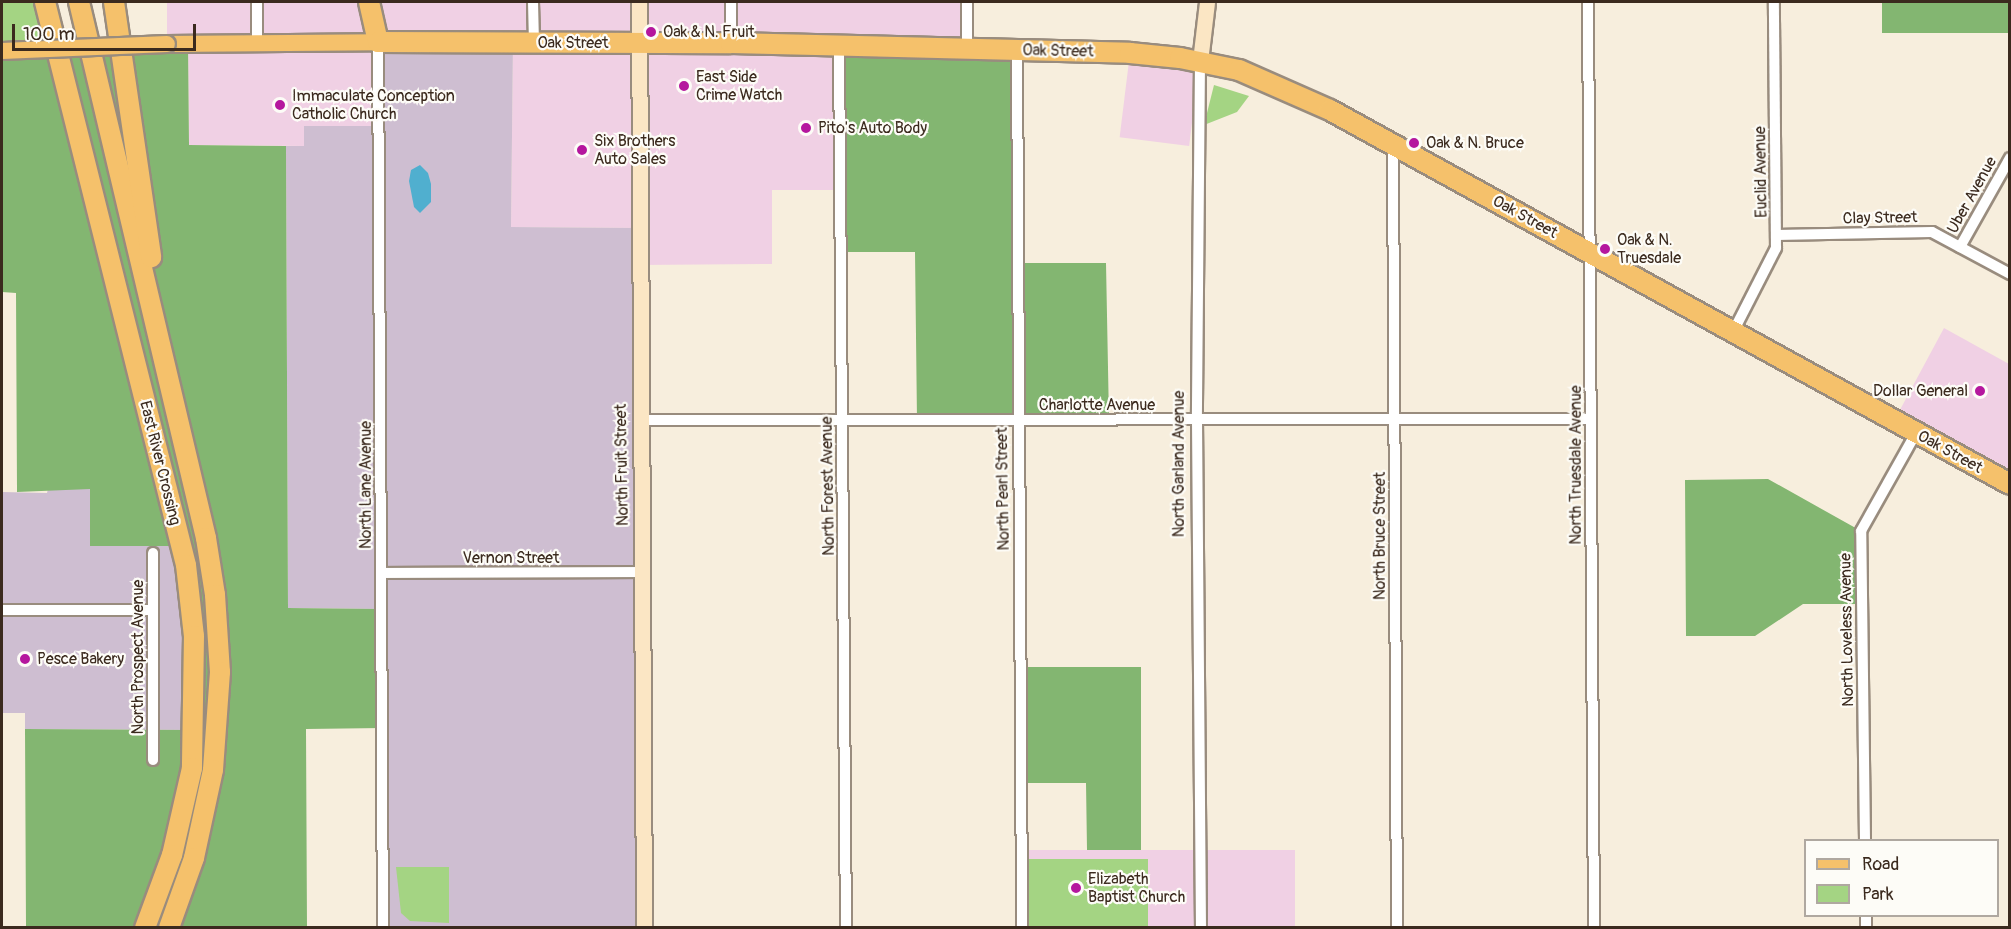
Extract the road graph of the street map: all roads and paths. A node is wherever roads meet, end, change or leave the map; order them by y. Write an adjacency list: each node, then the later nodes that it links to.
1 (45, 2): 47 (highway, East River Crossing)
2 (79, 2): 31 (highway, East River Crossing)
3 (114, 2): 31 (highway)
4 (257, 2): 14 (street)
5 (369, 2): 15 (highway)
6 (384, 2): 15 (highway)
7 (533, 2): 16 (street)
8 (639, 2): 17 (main road, North Fruit Street)
9 (731, 2): 18 (street)
10 (967, 2): 20 (street)
11 (1207, 2): 23 (main road, North Garland Avenue)
12 (1588, 2): 28 (street, North Truesdale Avenue)
13 (1774, 2): 26 (street, Euclid Avenue)
14 (257, 41): 15 (main road, Oak Street); 21 (main road, Oak Street, bridge)
15 (378, 42): 16 (highway, Oak Street); 42 (street, North Lane Avenue)
16 (534, 43): 17 (highway, Oak Street)
17 (637, 43): 18 (highway, Oak Street); 33 (main road, North Fruit Street)
18 (731, 43): 19 (highway, Oak Street)
19 (839, 45): 20 (highway, Oak Street); 34 (street, North Forest Avenue)
20 (968, 50): 22 (highway, Oak Street)
21 (2, 51)
22 (1017, 51): 23 (highway, Oak Street); 35 (street, North Pearl Street)
23 (1200, 61): 24 (highway, Oak Street); 36 (street, North Garland Avenue)
24 (1393, 144): 28 (highway, Oak Street); 37 (street, North Bruce Street)
25 (2010, 158): 27 (street, Uber Avenue)
26 (1776, 235): 27 (street, Clay Street); 30 (street, Euclid Avenue)
27 (1960, 247): 29 (street, Clay Street)
28 (1590, 254): 30 (highway, Oak Street); 32 (street, North Truesdale Avenue)
29 (2010, 274)
30 (1733, 332): 38 (highway, Oak Street)
31 (174, 401): 48 (highway, East River Crossing)
32 (1591, 419): 37 (street, Charlotte Avenue); 55 (street, North Truesdale Avenue)
33 (640, 420): 34 (street, Charlotte Avenue); 41 (main road, North Fruit Street)
34 (842, 420): 35 (street, Charlotte Avenue); 51 (street, North Forest Avenue)
35 (1017, 420): 36 (street, Charlotte Avenue); 52 (street, North Pearl Street)
36 (1197, 420): 37 (street, Charlotte Avenue); 53 (street, North Garland Avenue)
37 (1394, 420): 54 (street, North Bruce Street)
38 (1916, 434): 39 (highway, Oak Street); 46 (street, North Loveless Avenue)
39 (2010, 484)
40 (153, 553): 44 (street, North Prospect Avenue)
41 (641, 572): 42 (street, Vernon Street); 50 (main road, North Fruit Street)
42 (381, 573): 49 (street, North Lane Avenue)
43 (2, 610): 44 (street)
44 (153, 610): 45 (street, North Prospect Avenue)
45 (153, 760)
46 (1865, 839)
47 (145, 927)
48 (169, 927)
49 (383, 927)
50 (644, 927)
51 (846, 927)
52 (1022, 927)
53 (1201, 927)
54 (1397, 927)
55 (1594, 927)

